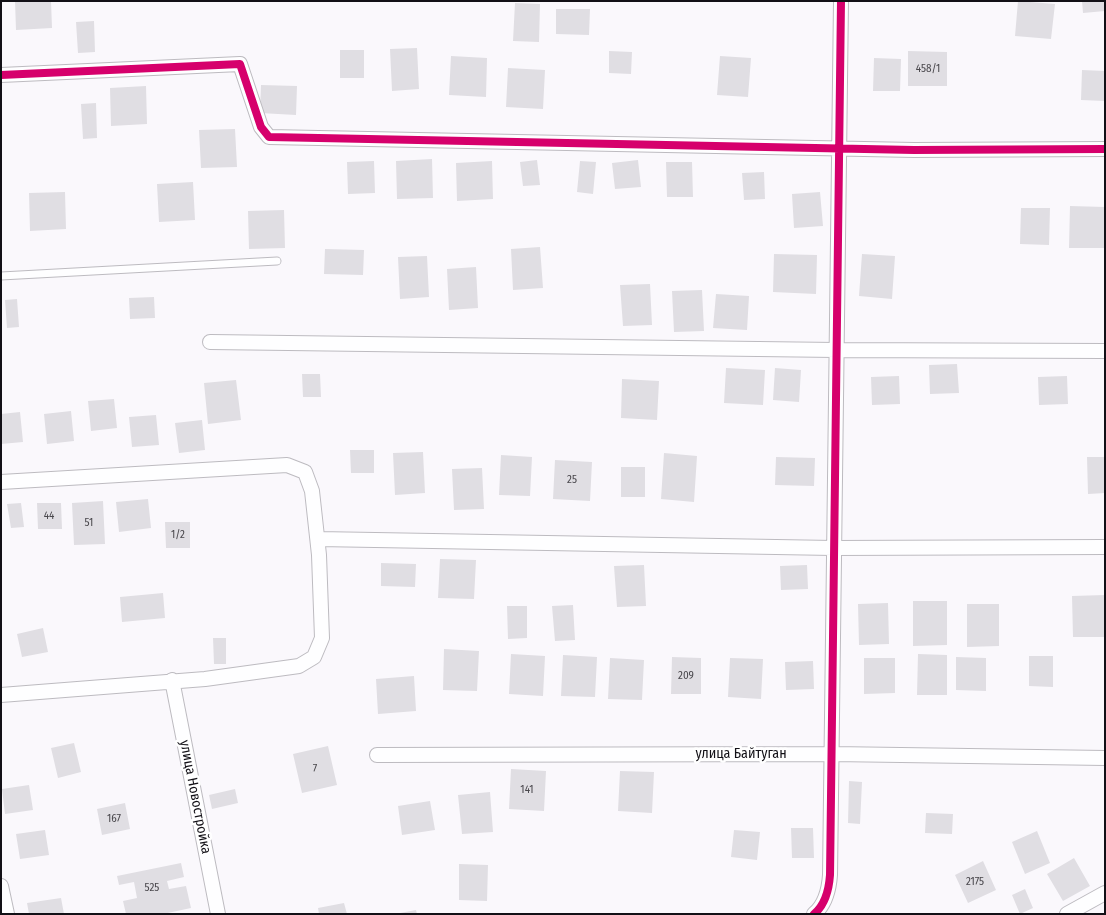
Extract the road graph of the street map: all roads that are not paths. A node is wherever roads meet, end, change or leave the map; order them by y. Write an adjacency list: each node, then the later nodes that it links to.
1 (841, 1): 3 (street)
2 (1, 75): 3 (street)
3 (840, 149): 4 (street); 8 (street)
4 (1105, 149)
5 (277, 261): 6 (lane)
6 (1, 276)
7 (210, 342): 8 (street)
8 (836, 350): 9 (street); 13 (street)
9 (1105, 350)
10 (1, 482): 11 (street)
11 (318, 539): 13 (street); 14 (street)
12 (1105, 547): 13 (street)
13 (833, 548): 16 (street)
14 (172, 680): 15 (street); 22 (street, улица Новостройка)
15 (1, 695)
16 (833, 754): 17 (street, улица Байтуган); 18 (street, улица Байтуган); 23 (street)
17 (377, 755)
18 (1105, 758)
19 (1, 886): 21 (street)
20 (1105, 893): 24 (street)
21 (7, 914)
22 (218, 914)
23 (814, 914)
24 (1067, 914)

